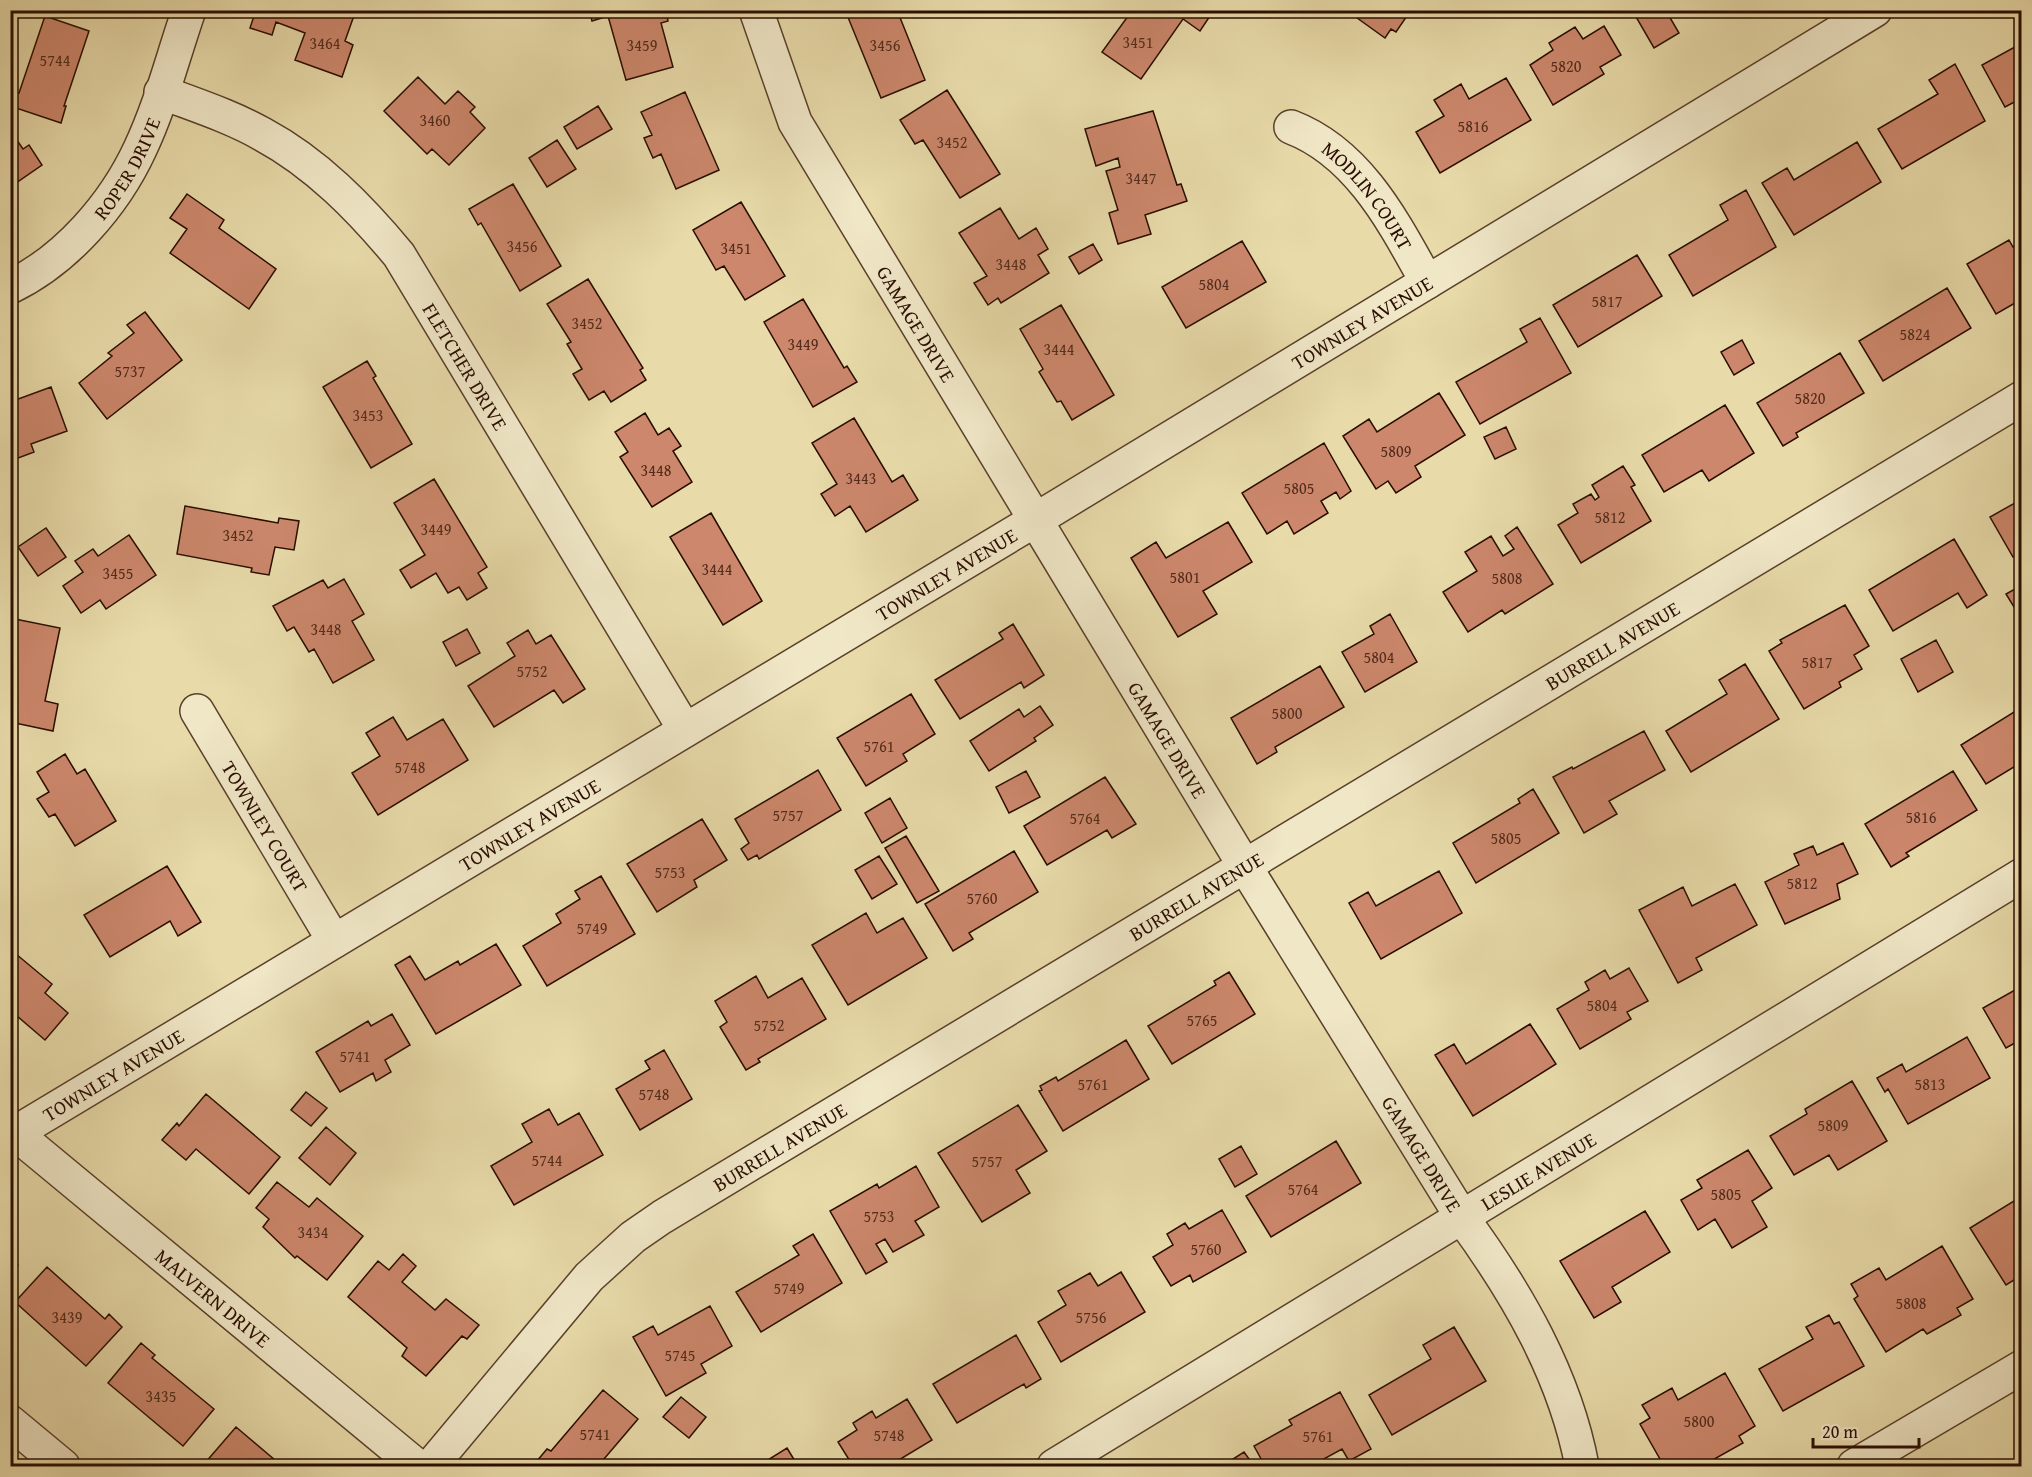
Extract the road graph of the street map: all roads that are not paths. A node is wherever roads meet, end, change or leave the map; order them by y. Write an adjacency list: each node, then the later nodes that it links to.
1 (189, 10): 4 (street, ROPER DRIVE)
2 (756, 10): 9 (street, GAMAGE DRIVE)
3 (1875, 10): 6 (street, TOWNLEY AVENUE)
4 (161, 92): 7 (street, ROPER DRIVE); 11 (street, FLETCHER DRIVE)
5 (1292, 127): 6 (street, MODLIN COURT)
6 (1427, 282): 9 (street, TOWNLEY AVENUE)
7 (10, 287)
8 (2022, 398): 12 (street, BURRELL AVENUE)
9 (1037, 519): 11 (street, TOWNLEY AVENUE); 12 (street, GAMAGE DRIVE)
10 (197, 711): 14 (street, TOWNLEY COURT)
11 (684, 730): 14 (street, TOWNLEY AVENUE)
12 (1244, 865): 16 (street, GAMAGE DRIVE); 21 (street, BURRELL AVENUE)
13 (2022, 875): 16 (street, LESLIE AVENUE)
14 (334, 941): 15 (street, TOWNLEY AVENUE)
15 (13, 1131): 20 (street, MALVERN DRIVE)
16 (1463, 1219): 22 (street, LESLIE AVENUE); 23 (street, GAMAGE DRIVE)
17 (2022, 1368): 24 (street)
18 (10, 1422): 19 (street)
19 (63, 1467)
20 (417, 1467)
21 (431, 1467)
22 (1054, 1467)
23 (1582, 1467)
24 (1854, 1467)

